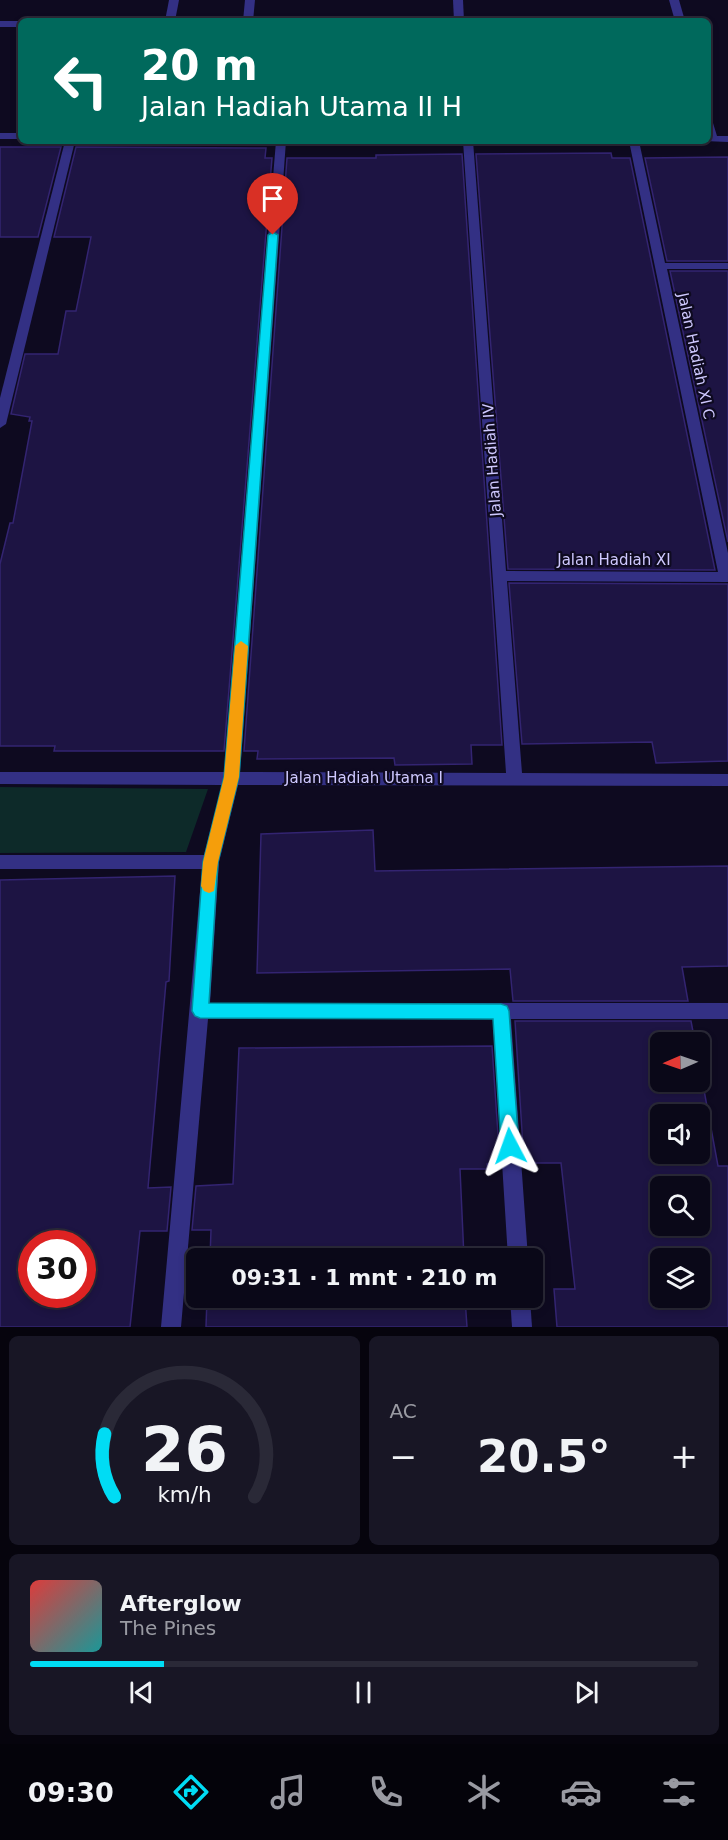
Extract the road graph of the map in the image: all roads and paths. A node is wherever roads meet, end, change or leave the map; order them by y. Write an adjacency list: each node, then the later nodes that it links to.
1 (174, 0): 5 (street)
2 (250, 0): 6 (street)
3 (458, 0): 7 (street)
4 (674, 0): 8 (street)
5 (171, 18)
6 (248, 18)
7 (459, 18)
8 (679, 18)
9 (0, 24): 10 (street)
10 (18, 24)
11 (0, 136): 12 (street)
12 (18, 136)
13 (711, 139): 14 (street)
14 (728, 139)
15 (69, 144): 21 (street)
16 (280, 144): 24 (street)
17 (468, 144): 22 (street, Jalan Hadiah IV)
18 (635, 144): 19 (street, Jalan Hadiah XI C)
19 (661, 266): 20 (street); 23 (street, Jalan Hadiah XI C)
20 (728, 267)
21 (0, 423)
22 (500, 576): 23 (street, Jalan Hadiah XI); 26 (street, Jalan Hadiah IV)
23 (727, 577)
24 (232, 777): 25 (street, Jalan Hadiah Utama I); 26 (street, Jalan Hadiah Utama I); 29 (street)
25 (0, 778)
26 (514, 779): 27 (street, Jalan Hadiah Utama I)
27 (728, 780)
28 (0, 862): 29 (street)
29 (211, 862): 30 (street)
30 (200, 1011): 31 (street); 35 (street)
31 (501, 1011): 32 (street); 33 (street)
32 (728, 1011)
33 (517, 1248)
34 (521, 1308): 36 (street)
35 (171, 1327)
36 (522, 1327)

